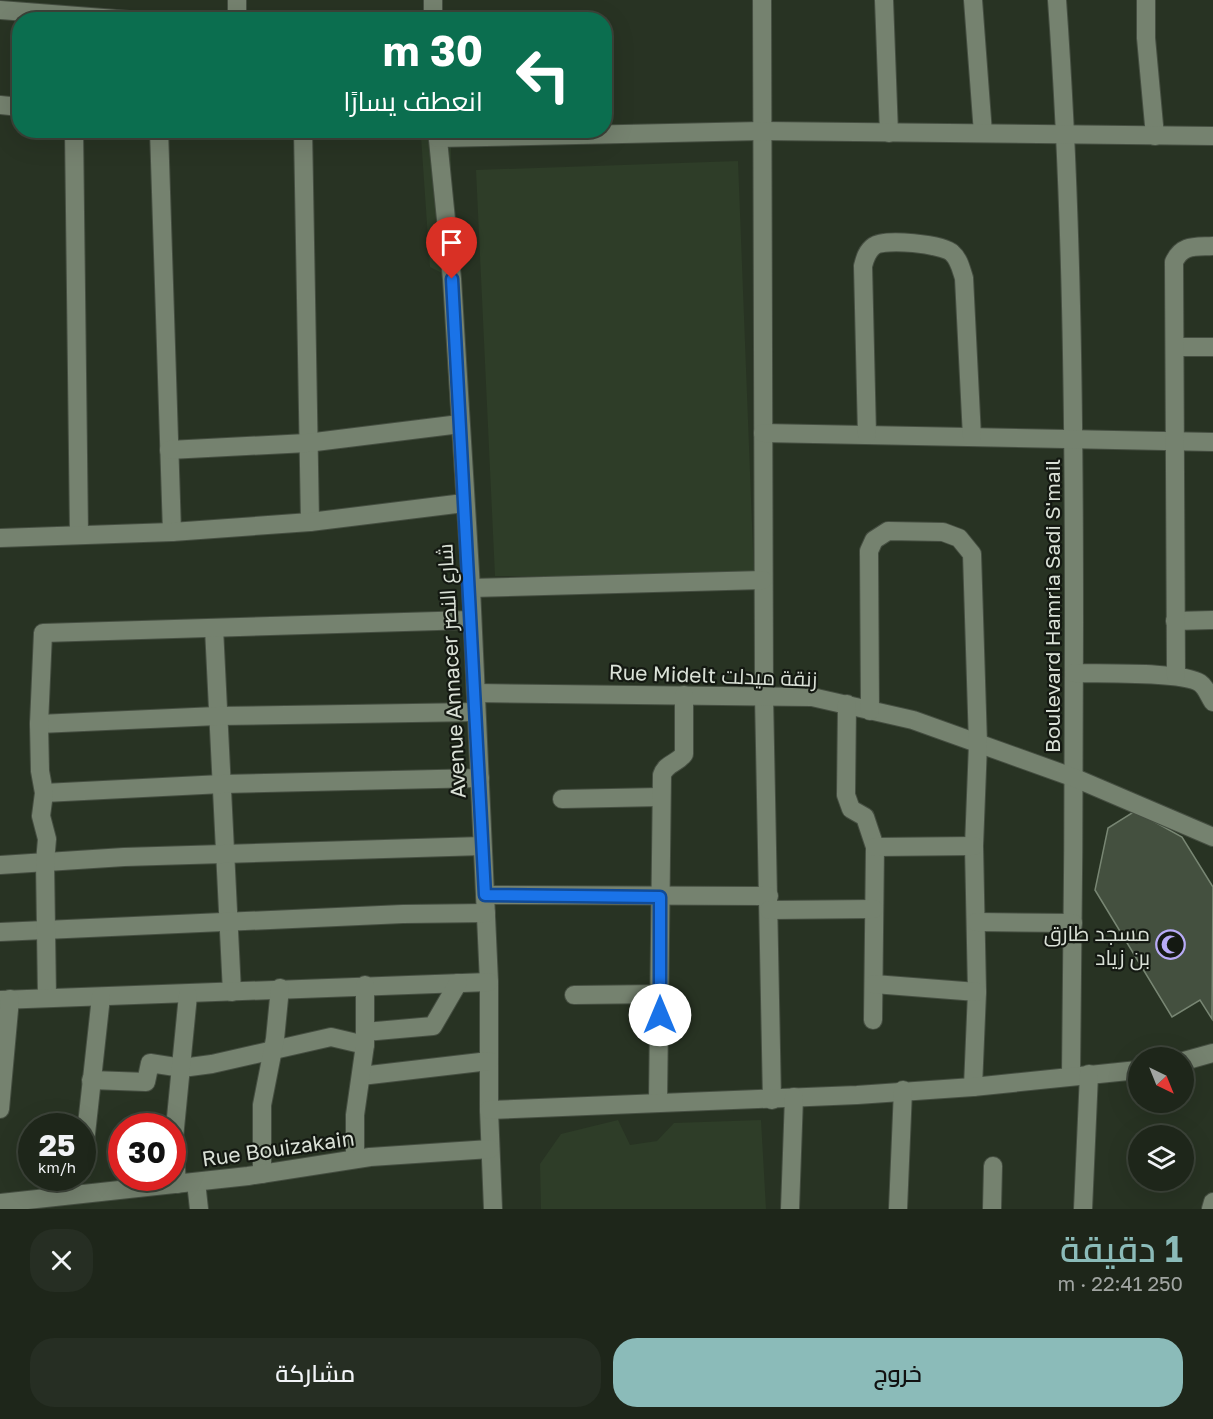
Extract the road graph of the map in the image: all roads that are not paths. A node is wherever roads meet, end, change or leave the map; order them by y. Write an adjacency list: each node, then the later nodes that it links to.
1 (762, 0): 9 (street)
2 (884, 0): 11 (street)
3 (973, 0): 12 (street)
4 (1057, 0): 13 (street, Boulevard Hamria Sadi S'mail)
5 (1146, 0): 14 (street)
6 (69, 8): 7 (street); 8 (street)
7 (0, 10)
8 (89, 12)
9 (761, 131): 10 (street); 11 (street); 24 (street)
10 (612, 132)
11 (889, 133): 12 (street)
12 (983, 133): 13 (street)
13 (1067, 135): 14 (street); 27 (street, Boulevard Hamria Sadi S'mail)
14 (1155, 136): 15 (street)
15 (1213, 136)
16 (74, 138): 35 (street)
17 (159, 138): 31 (street)
18 (303, 138): 30 (street)
19 (437, 138): 23 (street, Avenue Annacer شارع النصر)
20 (1213, 246): 21 (street)
21 (1175, 347): 22 (street); 28 (street)
22 (1213, 347)
23 (460, 424): 30 (street); 32 (street, Avenue Annacer شارع النصر)
24 (763, 433): 25 (street); 37 (street)
25 (867, 435): 26 (street); 26 (street)
26 (972, 437): 27 (street)
27 (1074, 439): 28 (street); 43 (street, Boulevard Hamria Sadi S'mail)
28 (1175, 441): 29 (street); 41 (street)
29 (1213, 442)
30 (307, 443): 31 (street); 33 (street)
31 (169, 450): 34 (street)
32 (464, 503): 33 (street); 38 (street, Avenue Annacer شارع النصر)
33 (310, 522): 34 (street)
34 (172, 532): 35 (street)
35 (79, 535): 36 (street)
36 (0, 538)
37 (763, 580): 38 (street); 47 (street)
38 (471, 588): 39 (street, Avenue Annacer شارع النصر)
39 (471, 620): 42 (street); 45 (street, Avenue Annacer شارع النصر)
40 (1213, 620): 41 (street)
41 (1175, 621): 44 (street)
42 (214, 628): 52 (street); 53 (street)
43 (1074, 673): 44 (street); 56 (street, Boulevard Hamria Sadi S'mail)
44 (1176, 676): 48 (street)
45 (476, 693): 46 (street, Rue Midelt زنقة ميدلت); 51 (street, Avenue Annacer شارع النصر)
46 (684, 695): 47 (street, Rue Midelt زنقة ميدلت); 59 (street)
47 (764, 696): 49 (street, Rue Midelt زنقة ميدلت); 70 (street)
48 (1213, 702)
49 (847, 704): 50 (street, Rue Midelt زنقة ميدلت); 64 (street)
50 (870, 711): 54 (street, Rue Midelt زنقة ميدلت); 54 (street)
51 (476, 712): 52 (street); 55 (street, Avenue Annacer شارع النصر)
52 (217, 716): 53 (street); 57 (street)
53 (39, 724): 58 (street)
54 (978, 744): 56 (street, Rue Midelt زنقة ميدلت); 63 (street)
55 (480, 778): 57 (street); 62 (street, Avenue Annacer شارع النصر)
56 (1075, 778): 61 (street, Rue Midelt زنقة ميدلت); 75 (street, Boulevard Hamria Sadi S'mail)
57 (222, 784): 58 (street); 65 (street)
58 (44, 793): 66 (street)
59 (660, 797): 60 (street); 69 (street)
60 (562, 799)
61 (1213, 837)
62 (482, 846): 65 (street); 68 (street, Avenue Annacer شارع النصر)
63 (974, 846): 64 (street); 73 (street)
64 (875, 847): 71 (street)
65 (226, 855): 66 (street); 74 (street)
66 (45, 862): 67 (street); 76 (street)
67 (0, 864)
68 (485, 895): 69 (street); 72 (street, Avenue Annacer شارع النصر)
69 (660, 897): 70 (street); 85 (street)
70 (769, 903): 71 (street); 106 (street)
71 (874, 909): 80 (street)
72 (486, 913): 74 (street); 78 (street, Avenue Annacer شارع النصر)
73 (976, 922): 75 (street); 84 (street)
74 (230, 923): 76 (street); 83 (street)
75 (1073, 923): 100 (street, Boulevard Hamria Sadi S'mail)
76 (46, 929): 77 (street); 89 (street)
77 (0, 932)
78 (489, 982): 79 (street); 97 (street, Avenue Annacer شارع النصر)
79 (458, 983): 81 (street); 92 (street)
80 (874, 984): 84 (street); 91 (street)
81 (365, 985): 82 (street); 92 (street)
82 (279, 988): 83 (street); 94 (street)
83 (232, 992): 86 (street)
84 (977, 992): 103 (street)
85 (660, 994): 87 (street); 107 (street)
86 (188, 995): 88 (street); 98 (street)
87 (574, 995)
88 (101, 996): 89 (street); 102 (street)
89 (47, 998): 90 (street)
90 (5, 1000): 93 (street)
91 (873, 1020)
92 (365, 1038): 94 (street); 101 (street)
93 (3, 1048): 108 (street)
94 (272, 1050): 98 (street); 115 (street)
95 (1213, 1053): 96 (street)
96 (1194, 1058)
97 (489, 1061): 101 (street); 109 (street, Avenue Annacer شارع النصر)
98 (182, 1068): 102 (street); 111 (street)
99 (1128, 1071): 100 (street)
100 (1080, 1075): 103 (street); 126 (street, Boulevard Hamria Sadi S'mail)
101 (361, 1076): 113 (street)
102 (91, 1080): 110 (street)
103 (973, 1087): 104 (street)
104 (903, 1090): 105 (street); 124 (street)
105 (794, 1097): 106 (street); 123 (street)
106 (772, 1100): 107 (street)
107 (658, 1101): 109 (street)
108 (0, 1109)
109 (489, 1110): 112 (street, Avenue Annacer شارع النصر)
110 (90, 1113)
111 (177, 1113)
112 (490, 1149): 113 (street, Rue Bouizakain); 122 (street, Avenue Annacer شارع النصر)
113 (355, 1159): 115 (street, Rue Bouizakain)
114 (993, 1166): 125 (street)
115 (262, 1174): 116 (street, Rue Bouizakain)
116 (196, 1182): 117 (street, Rue Bouizakain); 121 (street)
117 (186, 1183)
118 (53, 1191): 120 (street, Rue Bouizakain)
119 (1213, 1202): 127 (street)
120 (0, 1203)
121 (199, 1209)
122 (493, 1209)
123 (790, 1209)
124 (898, 1209)
125 (992, 1209)
126 (1083, 1209)
127 (1211, 1209)

